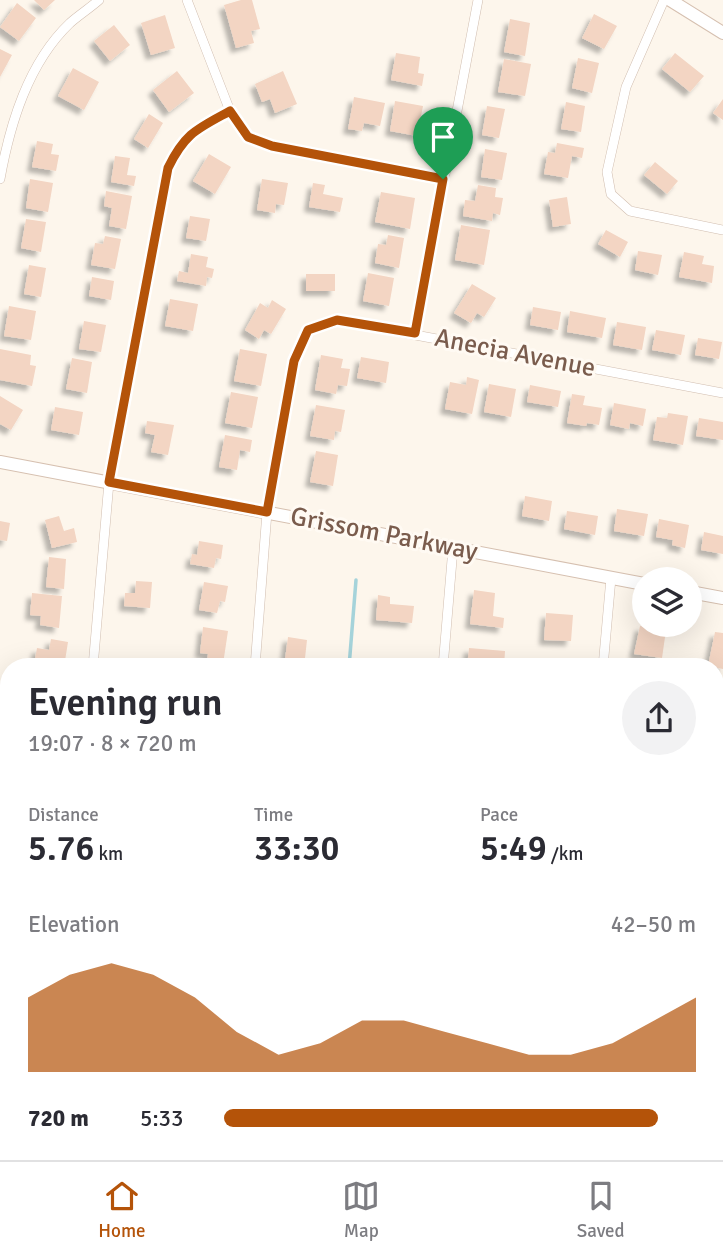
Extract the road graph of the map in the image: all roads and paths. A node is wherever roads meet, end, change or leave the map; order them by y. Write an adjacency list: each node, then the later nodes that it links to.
1 (99, 0): 8 (street)
2 (187, 0): 7 (street)
3 (478, 0): 9 (street)
4 (664, 0): 10 (street)
5 (670, 0): 6 (main road)
6 (723, 33)
7 (230, 111): 9 (street); 14 (street)
8 (0, 179)
9 (443, 179): 11 (street)
10 (723, 230)
11 (415, 333): 12 (street, Anecia Avenue); 15 (street, Anecia Avenue)
12 (723, 393)
13 (0, 461): 14 (main road, Grissom Parkway)
14 (109, 482): 15 (main road, Grissom Parkway); 21 (street)
15 (267, 512): 16 (main road, Grissom Parkway); 22 (street)
16 (453, 548): 17 (main road, Grissom Parkway); 23 (street)
17 (611, 578): 18 (main road, Grissom Parkway); 24 (street)
18 (632, 582)
19 (702, 594): 20 (main road)
20 (723, 598)
21 (94, 658)
22 (256, 658)
23 (444, 658)
24 (604, 658)

